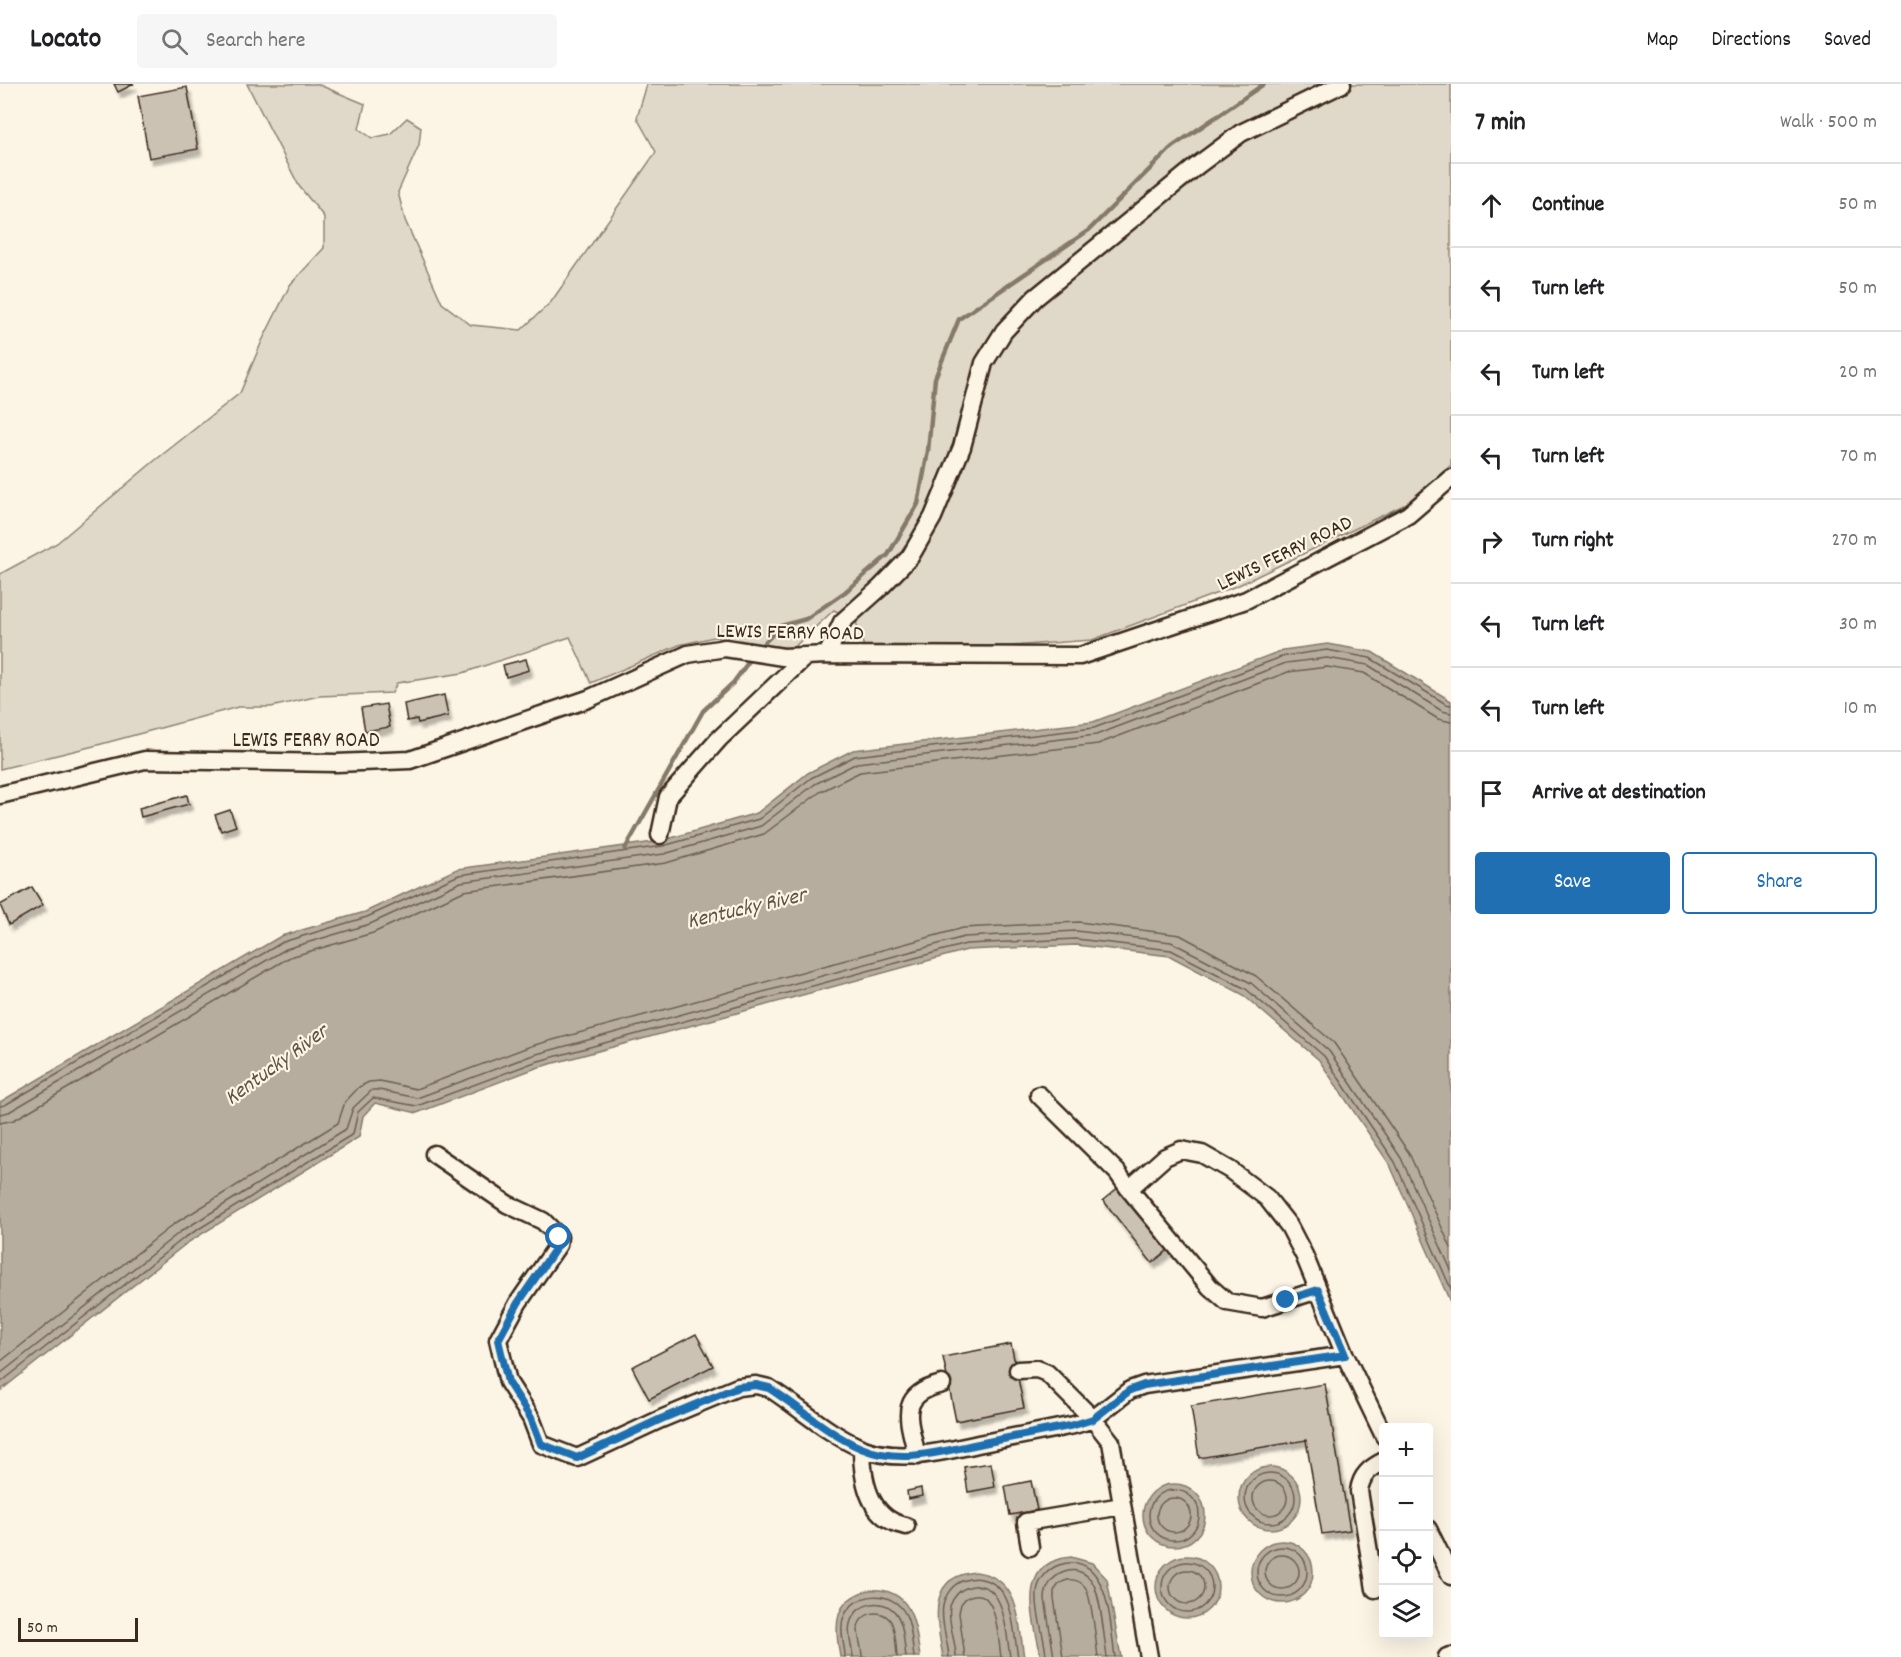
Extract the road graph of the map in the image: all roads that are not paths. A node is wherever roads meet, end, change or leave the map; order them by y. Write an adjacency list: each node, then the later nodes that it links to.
1 (1342, 84): 3 (street)
2 (1451, 478): 3 (street, LEWIS FERRY ROAD)
3 (827, 655): 4 (street, LEWIS FERRY ROAD)
4 (806, 656): 5 (street, LEWIS FERRY ROAD); 6 (street)
5 (0, 795)
6 (660, 835)
7 (1038, 1095): 9 (street)
8 (434, 1154): 16 (street)
9 (1129, 1189): 10 (street); 10 (street)
10 (1318, 1290): 11 (street)
11 (1345, 1355): 14 (street); 15 (street)
12 (1018, 1370): 14 (street)
13 (942, 1384): 17 (street)
14 (1093, 1419): 17 (street); 19 (street)
15 (1379, 1427)
16 (862, 1449): 17 (street); 20 (street)
17 (917, 1456)
18 (1379, 1464): 24 (street)
19 (1122, 1506): 22 (street); 25 (street)
20 (906, 1526)
21 (1429, 1531): 23 (street)
22 (1030, 1547)
23 (1451, 1576)
24 (1375, 1589)
25 (1149, 1657)

